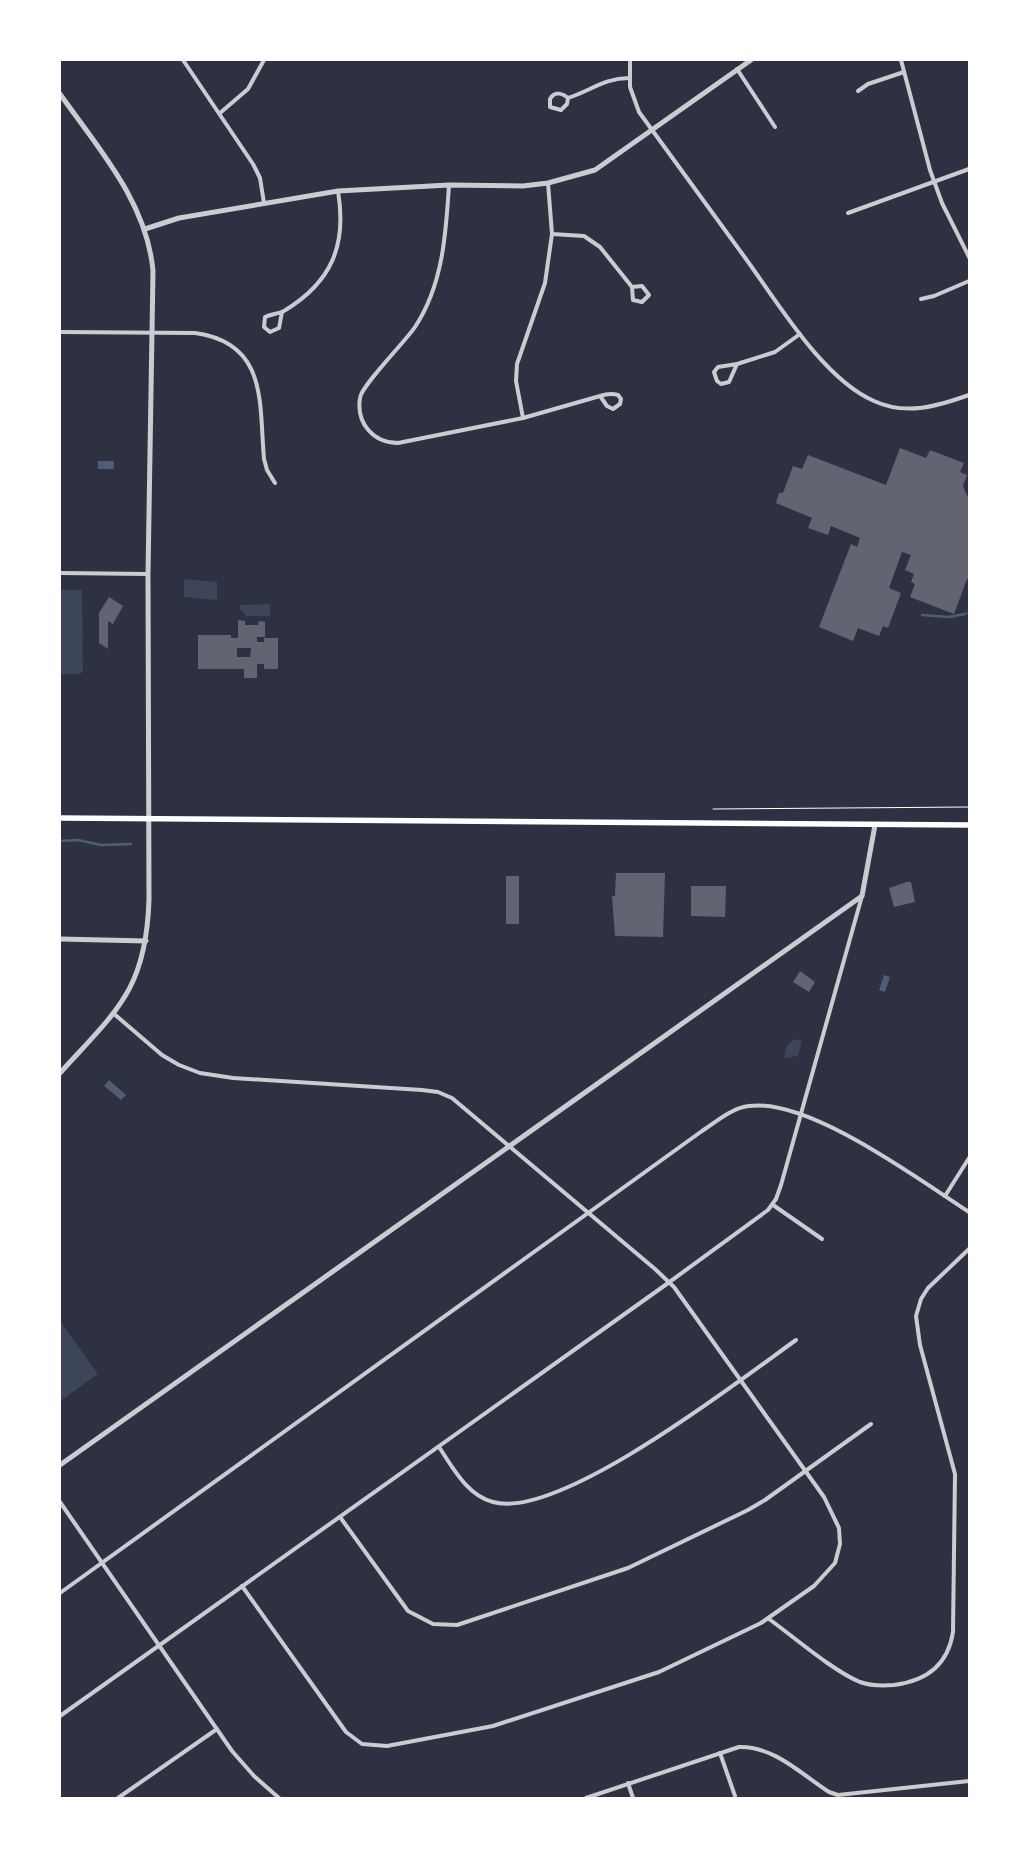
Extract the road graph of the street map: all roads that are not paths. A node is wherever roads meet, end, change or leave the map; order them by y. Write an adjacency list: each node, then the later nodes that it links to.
1 (183, 60): 12 (street)
2 (264, 60): 12 (street)
3 (630, 60): 8 (street)
4 (751, 60): 6 (street)
5 (901, 60): 7 (street)
6 (737, 69): 13 (street); 14 (street)
7 (904, 72): 9 (street); 16 (street)
8 (629, 78): 11 (street); 14 (street)
9 (858, 91)
10 (60, 94): 22 (street)
11 (568, 98): 11 (street)
12 (220, 113): 20 (street)
13 (775, 127)
14 (652, 129): 17 (street); 31 (street)
15 (969, 169): 16 (street)
16 (934, 182): 21 (street); 24 (street)
17 (548, 183): 18 (street); 23 (street)
18 (449, 185): 19 (street); 35 (street)
19 (338, 191): 20 (street); 28 (street)
20 (264, 203): 22 (street)
21 (848, 213)
22 (145, 229): 30 (street)
23 (552, 234): 26 (street); 35 (street)
24 (969, 258)
25 (969, 281): 27 (street)
26 (632, 287): 26 (street)
27 (921, 299)
28 (282, 312): 28 (street)
29 (60, 332): 30 (street)
30 (152, 333): 36 (street); 38 (street)
31 (800, 334): 32 (street); 33 (street)
32 (737, 364): 32 (street)
33 (969, 395)
34 (600, 396): 34 (street); 35 (street)
35 (523, 418)
36 (276, 483)
37 (60, 573): 38 (street)
38 (148, 574): 40 (street)
39 (60, 818): 40 (main road)
40 (148, 818): 41 (main road); 45 (street)
41 (875, 825): 42 (main road); 43 (street)
42 (969, 825)
43 (862, 896): 48 (street); 49 (street)
44 (60, 939): 45 (street)
45 (146, 941): 46 (street)
46 (113, 1014): 47 (street); 49 (street)
47 (60, 1073)
48 (802, 1114): 51 (street); 52 (street); 54 (street)
49 (509, 1146): 54 (street); 62 (street)
50 (969, 1158): 51 (street)
51 (944, 1196): 53 (street)
52 (773, 1205): 55 (street); 57 (street)
53 (969, 1212)
54 (589, 1213): 57 (street); 66 (street)
55 (822, 1239)
56 (969, 1249): 69 (street)
57 (669, 1282): 59 (street); 61 (street)
58 (796, 1340): 59 (street)
59 (740, 1380): 61 (street); 63 (street)
60 (871, 1424): 63 (street)
61 (438, 1447): 65 (street)
62 (60, 1464)
63 (805, 1471): 65 (street); 69 (street)
64 (60, 1502): 66 (street)
65 (340, 1517): 67 (street)
66 (102, 1563): 68 (street); 70 (street)
67 (242, 1586): 69 (street); 70 (street)
68 (60, 1592)
69 (769, 1619)
70 (159, 1645): 71 (street); 72 (street)
71 (60, 1716)
72 (217, 1729): 77 (street); 78 (street)
73 (720, 1753): 74 (street); 75 (street); 76 (street)
74 (969, 1781)
75 (628, 1783): 79 (street); 80 (street)
76 (735, 1796)
77 (118, 1798)
78 (279, 1798)
79 (586, 1798)
80 (633, 1798)

